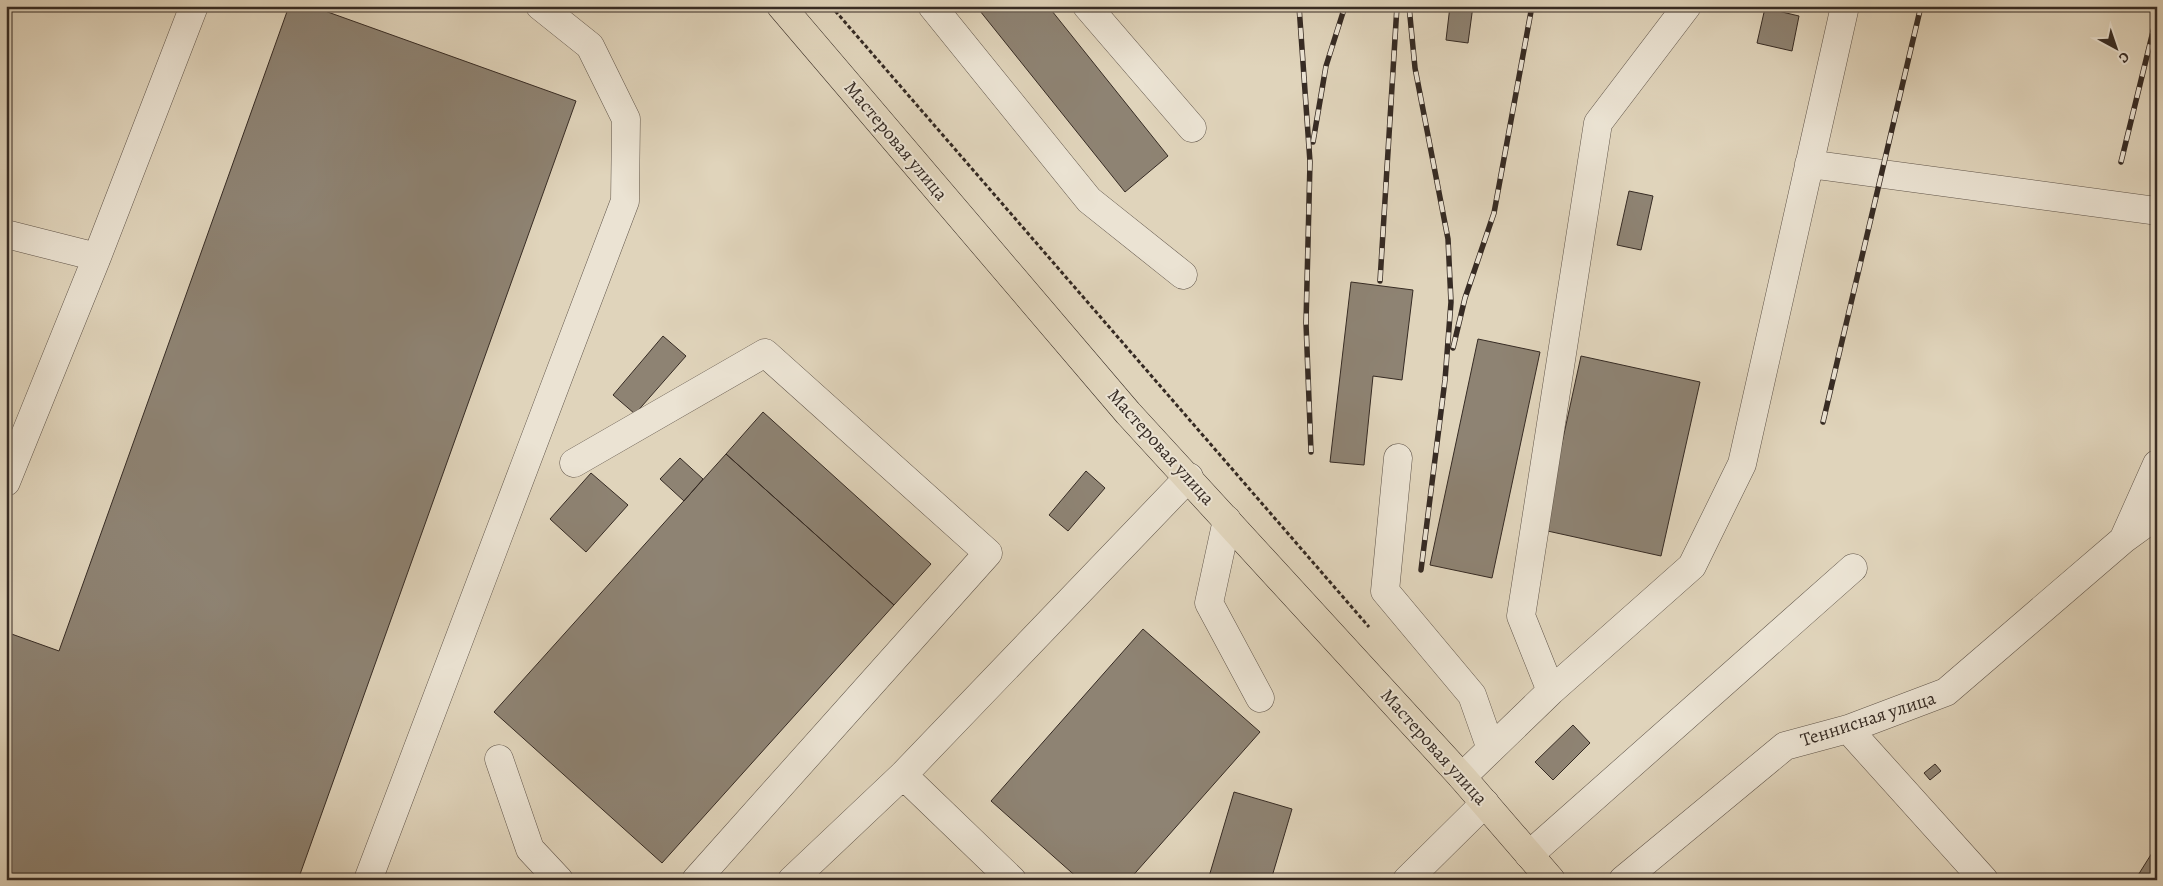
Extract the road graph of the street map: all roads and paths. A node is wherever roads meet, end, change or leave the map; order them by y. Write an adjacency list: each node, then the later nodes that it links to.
1 (194, 6): 13 (street)
2 (540, 6): 35 (street)
3 (781, 6): 18 (main road, Мастеровая улица)
4 (831, 6): 24 (path)
5 (932, 6): 14 (street)
6 (1087, 6): 9 (street)
7 (1687, 6): 25 (street)
8 (1845, 6): 10 (street)
9 (1192, 128)
10 (1809, 164): 11 (street); 25 (street)
11 (2157, 212)
12 (6, 234): 13 (street)
13 (97, 257): 19 (street)
14 (1183, 275)
15 (1398, 458): 28 (street)
16 (574, 463): 37 (street)
17 (2157, 464): 22 (street)
18 (1189, 477): 21 (main road, Мастеровая улица); 30 (street)
19 (6, 482)
20 (2157, 515): 22 (street, Теннисная улица)
21 (1227, 520): 26 (street); 31 (main road, Мастеровая улица)
22 (2124, 539): 27 (street, Теннисная улица)
23 (1853, 568): 33 (street)
24 (1371, 629)
25 (1551, 691): 28 (street)
26 (1260, 698)
27 (1848, 729): 41 (street, Теннисная улица); 42 (street)
28 (1491, 749): 31 (street)
29 (499, 759): 36 (street)
30 (903, 775): 34 (street); 38 (street)
31 (1462, 776): 32 (main road, Мастеровая улица)
32 (1485, 803): 33 (main road, Мастеровая улица); 39 (street)
33 (1529, 855): 40 (main road, Мастеровая улица)
34 (1007, 878)
35 (368, 880)
36 (559, 880)
37 (696, 880)
38 (792, 880)
39 (1407, 880)
40 (1551, 880)
41 (1623, 880)
42 (1984, 880)

